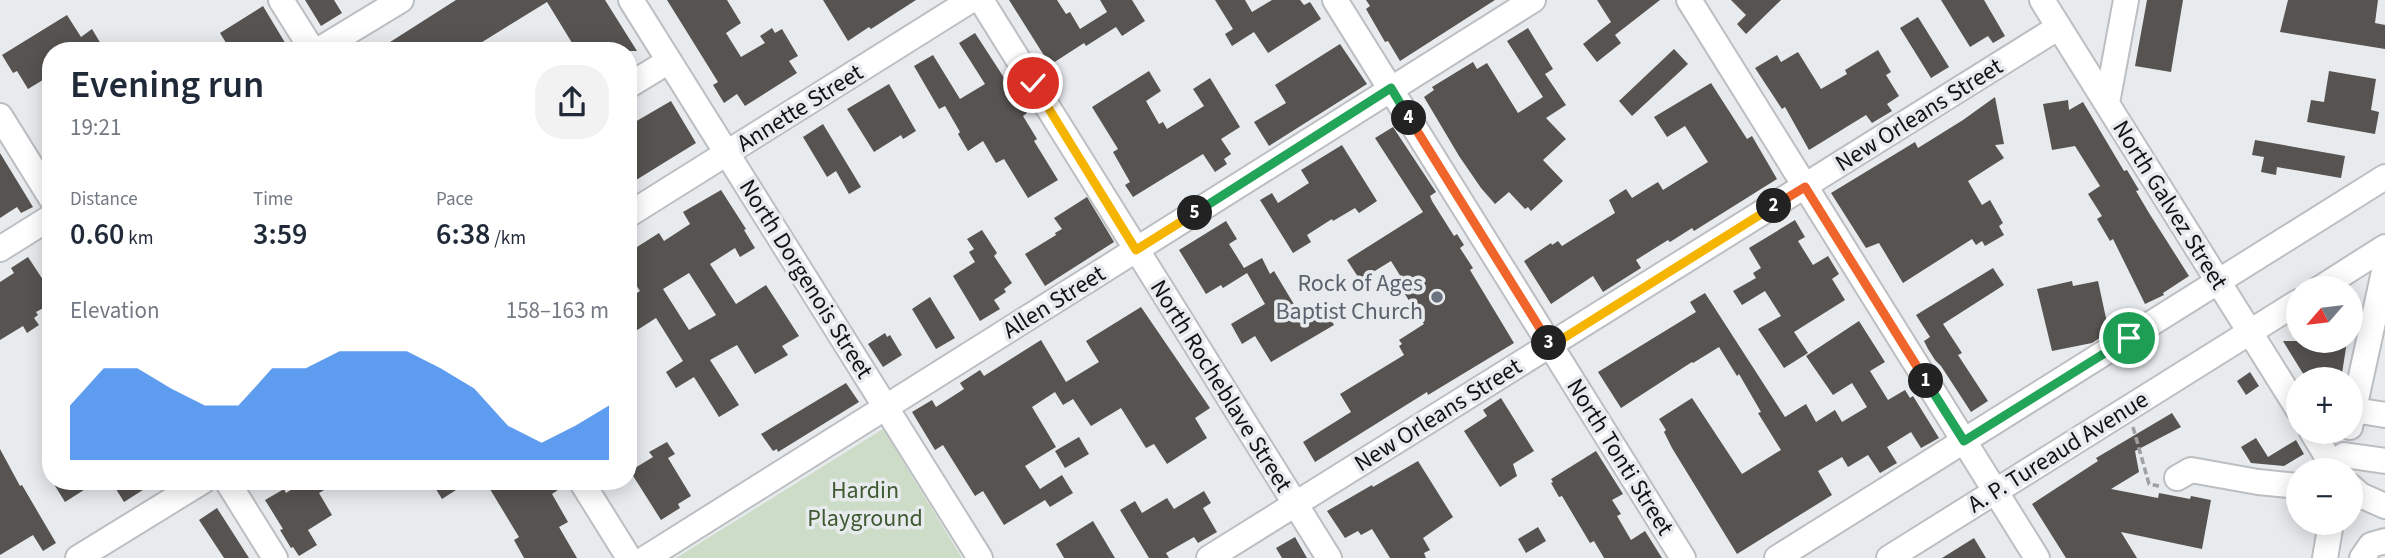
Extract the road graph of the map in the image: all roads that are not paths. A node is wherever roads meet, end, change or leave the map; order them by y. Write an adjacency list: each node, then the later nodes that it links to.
1 (281, 0): 12 (street)
2 (401, 0): 13 (street)
3 (631, 0): 14 (street, North Dorgenois Street)
4 (971, 0): 19 (street, Annette Street)
5 (981, 0): 27 (street, North Rocheblave Street)
6 (1335, 0): 16 (street, North Tonti Street)
7 (1533, 0): 16 (street, Allen Street)
8 (1689, 0): 22 (street)
9 (2042, 0): 11 (street, North Galvez Street)
10 (2126, 0): 17 (street)
11 (2059, 27): 17 (street, North Galvez Street); 22 (street, New Orleans Street)
12 (309, 42)
13 (330, 42)
14 (669, 61): 15 (street); 19 (street, North Dorgenois Street)
15 (637, 81)
16 (1391, 88): 27 (street, Allen Street); 33 (street, North Tonti Street)
17 (2107, 103): 30 (street, North Galvez Street)
18 (0, 116): 21 (street)
19 (727, 154): 23 (street, Annette Street); 36 (street, North Dorgenois Street)
20 (2385, 177): 30 (street)
21 (42, 184)
22 (1805, 187): 33 (street, New Orleans Street); 39 (street)
23 (637, 209)
24 (42, 222): 26 (street)
25 (2385, 247): 29 (street)
26 (0, 249)
27 (1136, 250): 36 (street, Allen Street); 49 (street, North Rocheblave Street)
28 (2385, 267): 34 (street)
29 (2339, 276)
30 (2218, 282): 32 (street, North Galvez Street); 39 (street)
31 (2286, 310): 32 (street, A. P. Tureaud Avenue)
32 (2250, 332): 35 (street, North Galvez Street); 47 (street, A. P. Tureaud Avenue)
33 (1551, 346): 49 (street, New Orleans Street); 60 (street, North Tonti Street)
34 (2363, 367)
35 (2286, 390)
36 (887, 408): 56 (street, Allen Street); 57 (street, North Dorgenois Street)
37 (2385, 415): 38 (street)
38 (2363, 431)
39 (1964, 441): 47 (street); 61 (street)
40 (2346, 444): 41 (street)
41 (2385, 461)
42 (2177, 478): 43 (street)
43 (2286, 485)
44 (188, 490): 53 (street)
45 (233, 490): 54 (street)
46 (587, 490): 55 (street)
47 (1995, 491): 62 (street, A. P. Tureaud Avenue); 63 (street)
48 (2363, 496): 50 (street)
49 (1295, 504): 58 (street, New Orleans Street); 59 (street, North Rocheblave Street)
50 (2385, 506)
51 (2329, 535): 64 (street)
52 (2385, 541): 65 (street)
53 (78, 558)
54 (275, 558)
55 (629, 558)
56 (646, 558)
57 (980, 558)
58 (1209, 558)
59 (1329, 558)
60 (1683, 558)
61 (1777, 558)
62 (1889, 558)
63 (2037, 558)
64 (2325, 558)
65 (2362, 558)

